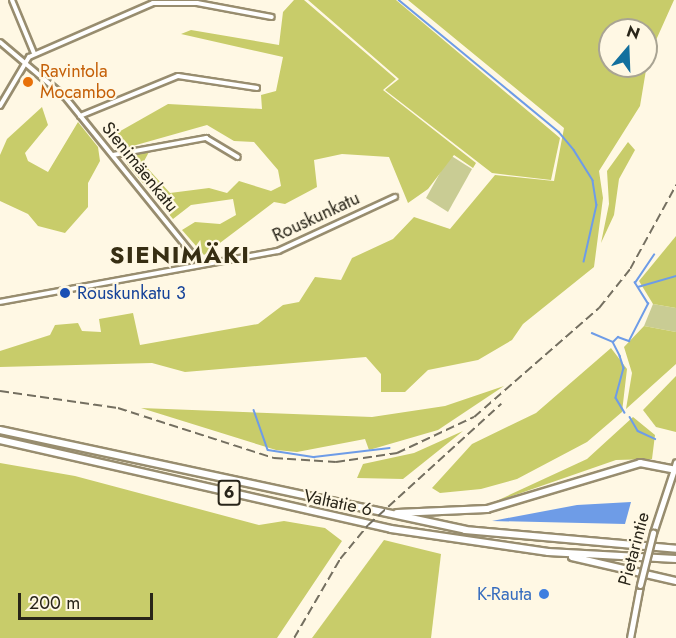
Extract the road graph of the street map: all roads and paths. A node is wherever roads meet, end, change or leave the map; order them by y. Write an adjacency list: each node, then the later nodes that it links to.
1 (12, 0): 4 (street)
2 (272, 17): 4 (street)
3 (0, 42): 5 (street, Sienimäenkatu)
4 (34, 53): 5 (street)
5 (26, 62): 7 (street); 8 (street, Sienimäenkatu)
6 (257, 88): 8 (street)
7 (0, 106)
8 (80, 116): 9 (street, Sienimäenkatu)
9 (113, 155): 10 (street); 12 (street, Sienimäenkatu)
10 (238, 156)
11 (395, 197): 12 (street, Rouskunkatu)
12 (201, 265): 13 (street, Rouskunkatu)
13 (0, 302)
14 (0, 430): 17 (highway, Valtatie 6 / 6)
15 (0, 440): 19 (highway, Valtatie 6 / 6)
16 (675, 467): 17 (highway); 22 (main road, Pietarintie, bridge)
17 (370, 511): 18 (highway, Valtatie 6 / 6)
18 (676, 549)
19 (548, 552): 20 (highway, Valtatie 6 / 6); 21 (highway)
20 (676, 559)
21 (676, 581)
22 (630, 638)

